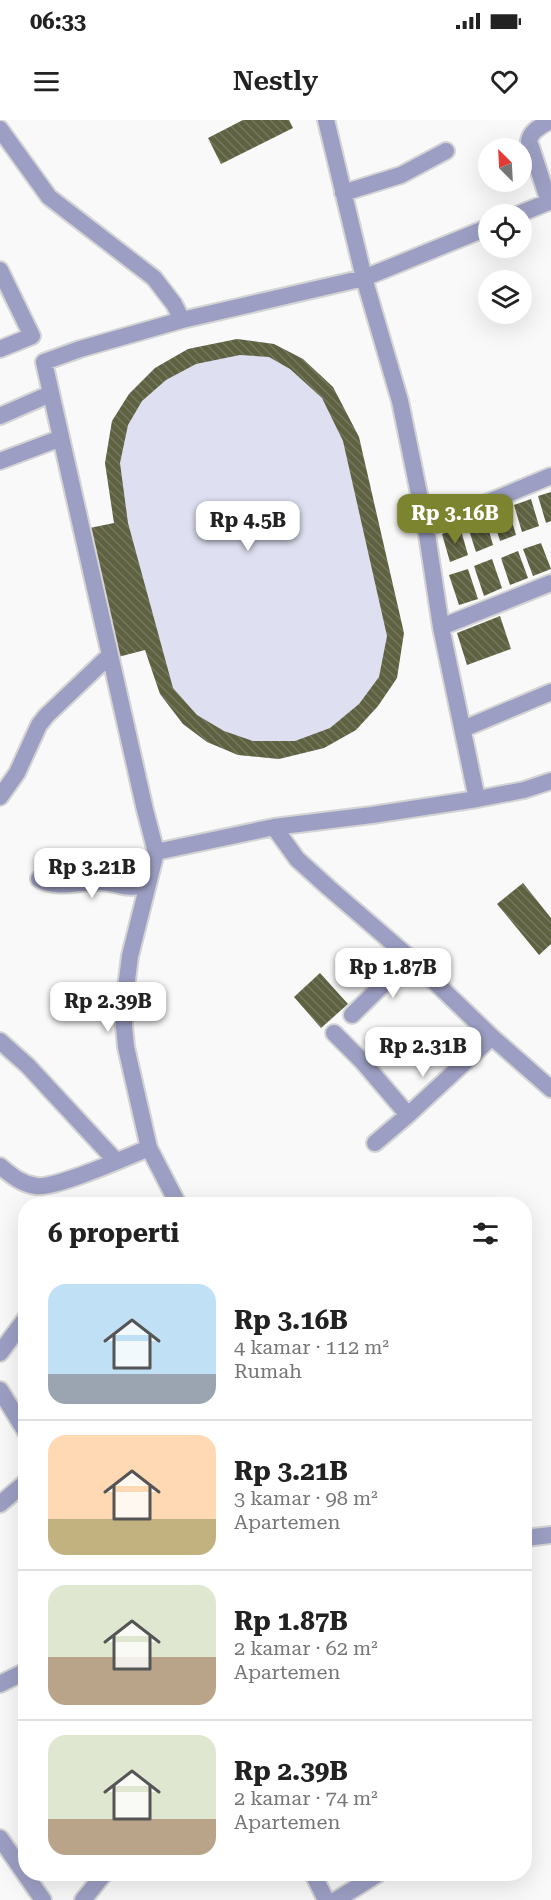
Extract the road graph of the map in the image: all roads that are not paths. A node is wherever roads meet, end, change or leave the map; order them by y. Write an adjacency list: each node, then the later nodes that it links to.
1 (326, 120): 5 (street)
2 (551, 120): 6 (street)
3 (0, 129): 11 (street)
4 (446, 151): 5 (street)
5 (343, 193): 10 (street)
6 (550, 202): 7 (street)
7 (532, 209)
8 (478, 231): 10 (street)
9 (0, 270): 12 (street)
10 (364, 278): 11 (street); 20 (street)
11 (182, 320): 14 (street)
12 (32, 336): 13 (street); 14 (street)
13 (0, 349)
14 (44, 362): 15 (street)
15 (50, 394): 16 (street); 17 (street)
16 (0, 416)
17 (61, 438): 18 (street); 23 (street)
18 (0, 461)
19 (551, 476): 20 (street)
20 (426, 528): 22 (street)
21 (551, 583): 22 (street)
22 (441, 627): 25 (street)
23 (110, 655): 27 (street); 30 (street)
24 (551, 692): 25 (street)
25 (463, 729): 28 (street)
26 (551, 781): 28 (street)
27 (0, 797)
28 (477, 799): 29 (street)
29 (274, 827): 30 (street); 33 (street)
30 (156, 852): 32 (street)
31 (39, 879): 32 (street)
32 (147, 884): 41 (street)
33 (410, 958): 34 (street); 36 (street)
34 (352, 1015)
35 (334, 1033): 39 (street)
36 (492, 1037): 38 (street); 39 (street)
37 (0, 1041): 42 (street)
38 (551, 1089)
39 (408, 1115): 40 (street)
40 (375, 1143)
41 (149, 1148): 42 (street); 44 (street)
42 (116, 1161): 43 (street)
43 (0, 1166)
44 (174, 1197)
45 (18, 1329): 46 (street)
46 (0, 1353)
47 (2, 1401): 48 (street)
48 (18, 1422)
49 (18, 1489): 50 (street)
50 (0, 1504)
51 (551, 1535): 52 (street)
52 (532, 1537)
53 (18, 1675): 54 (street)
54 (0, 1684)
55 (0, 1838): 56 (street)
56 (18, 1864)
57 (30, 1881): 61 (street)
58 (98, 1881): 62 (street)
59 (316, 1881): 63 (street)
60 (367, 1881): 64 (street)
61 (43, 1900)
62 (83, 1900)
63 (326, 1900)
64 (336, 1900)

